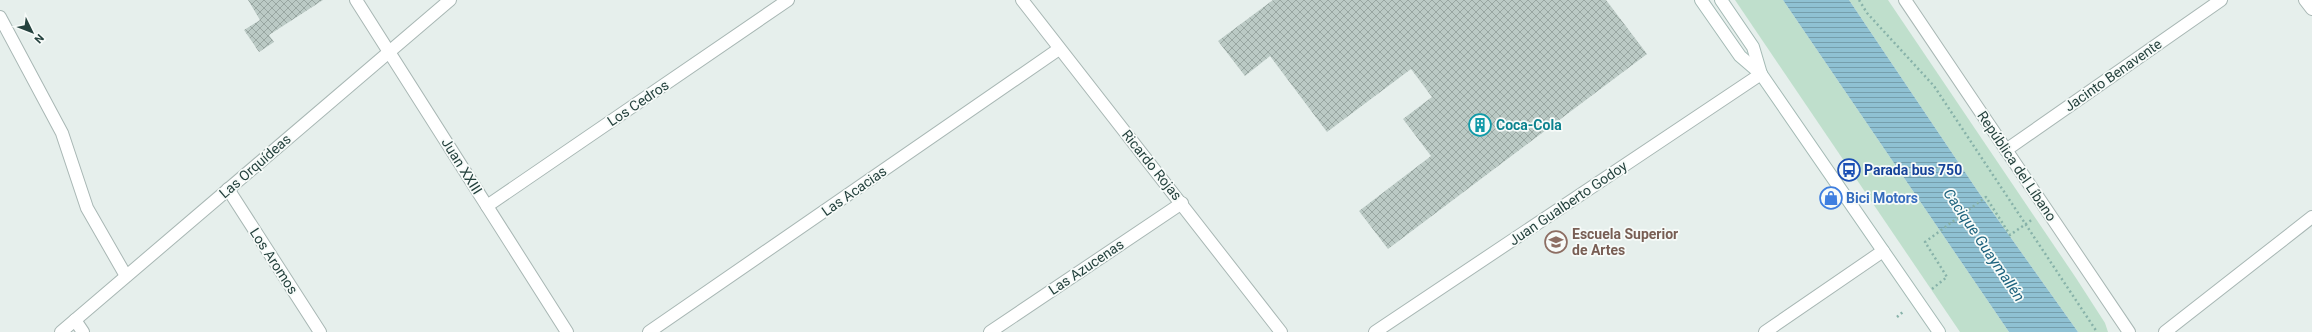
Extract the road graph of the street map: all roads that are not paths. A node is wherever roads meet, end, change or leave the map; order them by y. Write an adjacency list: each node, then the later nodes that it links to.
1 (356, 0): 13 (street, Juan XXIII)
2 (450, 0): 13 (street, Las Orquídeas)
3 (788, 0): 18 (street, Los Cedros)
4 (1022, 0): 12 (street, Ricardo Rojas)
5 (1701, 0): 14 (street)
6 (1721, 0): 14 (street)
7 (1905, 0): 15 (street, República del Líbano)
8 (2221, 0): 15 (street, Jacinto Benavente)
9 (2305, 0): 10 (street)
10 (2312, 9)
11 (0, 18): 21 (street)
12 (1059, 49): 17 (street, Ricardo Rojas); 27 (street, Las Acacias)
13 (390, 51): 16 (street, Las Orquídeas); 18 (street, Juan XXIII)
14 (1761, 74): 20 (street); 30 (street, Juan Gualberto Godoy)
15 (2006, 150): 33 (street, República del Líbano)
16 (228, 189): 21 (street, Las Orquídeas); 25 (street, Los Aromos)
17 (1182, 203): 28 (street, Las Azucenas); 29 (street, Ricardo Rojas)
18 (487, 206): 26 (street, Juan XXIII)
19 (2312, 217): 34 (street)
20 (1883, 251): 31 (street); 32 (street)
21 (126, 276): 22 (street, Las Orquídeas)
22 (75, 320): 23 (street, Las Orquídeas); 24 (street)
23 (61, 332)
24 (83, 332)
25 (320, 332)
26 (567, 332)
27 (649, 332)
28 (990, 332)
29 (1281, 332)
30 (1375, 332)
31 (1765, 332)
32 (1939, 332)
33 (2129, 332)
34 (2165, 332)

